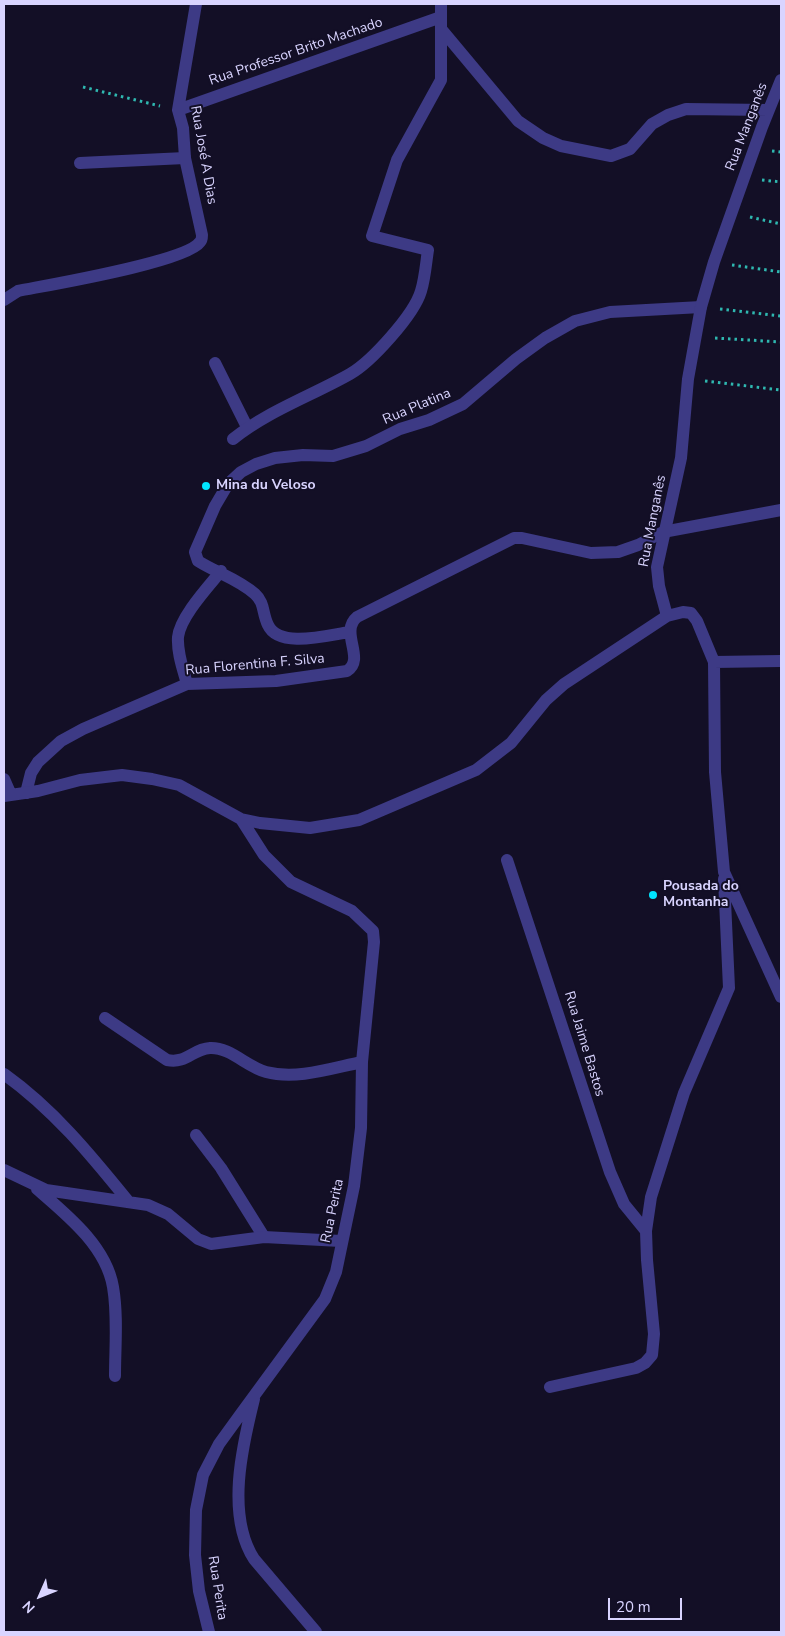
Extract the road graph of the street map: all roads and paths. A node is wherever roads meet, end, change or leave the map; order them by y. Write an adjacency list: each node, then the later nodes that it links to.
1 (196, 4): 6 (street, Rua José A Dias)
2 (441, 4): 3 (street)
3 (442, 23): 6 (street, Rua Professor Brito Machado); 7 (street); 22 (street)
4 (781, 80): 7 (street, Rua Manganês)
5 (83, 86): 6 (path)
6 (178, 110): 8 (street, Rua José A Dias)
7 (768, 110): 10 (street, Rua Manganês)
8 (186, 158): 9 (street); 14 (street, Rua José A Dias)
9 (80, 163)
10 (732, 213): 11 (path); 12 (street, Rua Manganês)
11 (781, 224)
12 (714, 262): 13 (path); 15 (street, Rua Manganês)
13 (781, 272)
14 (4, 300)
15 (701, 307): 16 (path); 17 (street, Rua Manganês); 26 (street, Rua Platina)
16 (781, 316)
17 (696, 336): 18 (path); 20 (street, Rua Manganês)
18 (781, 342)
19 (215, 363): 22 (street)
20 (688, 379): 21 (path); 25 (street, Rua Manganês)
21 (781, 390)
22 (247, 428): 23 (street)
23 (233, 439)
24 (781, 510): 25 (street)
25 (663, 532): 27 (street, Rua Manganês); 28 (street)
26 (221, 571): 28 (street); 31 (street)
27 (668, 616): 30 (street); 35 (street)
28 (350, 632): 31 (street, Rua Florentina F. Silva)
29 (781, 661): 30 (street)
30 (714, 662): 37 (street)
31 (187, 684): 33 (street, Rua Florentina F. Silva)
32 (4, 779): 34 (street)
33 (26, 793): 34 (street); 35 (street)
34 (7, 796)
35 (241, 818): 40 (street, Rua Perita)
36 (506, 860): 46 (street, Rua Jaime Bastos)
37 (724, 872): 38 (street); 46 (street)
38 (781, 997)
39 (105, 1018): 40 (street)
40 (362, 1062): 48 (street, Rua Perita)
41 (4, 1074): 45 (street)
42 (196, 1135): 47 (street)
43 (4, 1170): 44 (street)
44 (32, 1184): 45 (street); 49 (street)
45 (128, 1201): 47 (street)
46 (646, 1231): 50 (street)
47 (264, 1237): 48 (street)
48 (341, 1241): 51 (street, Rua Perita)
49 (115, 1376)
50 (550, 1387)
51 (255, 1393): 52 (street, Rua Perita); 53 (street)
52 (209, 1632)
53 (316, 1632)

